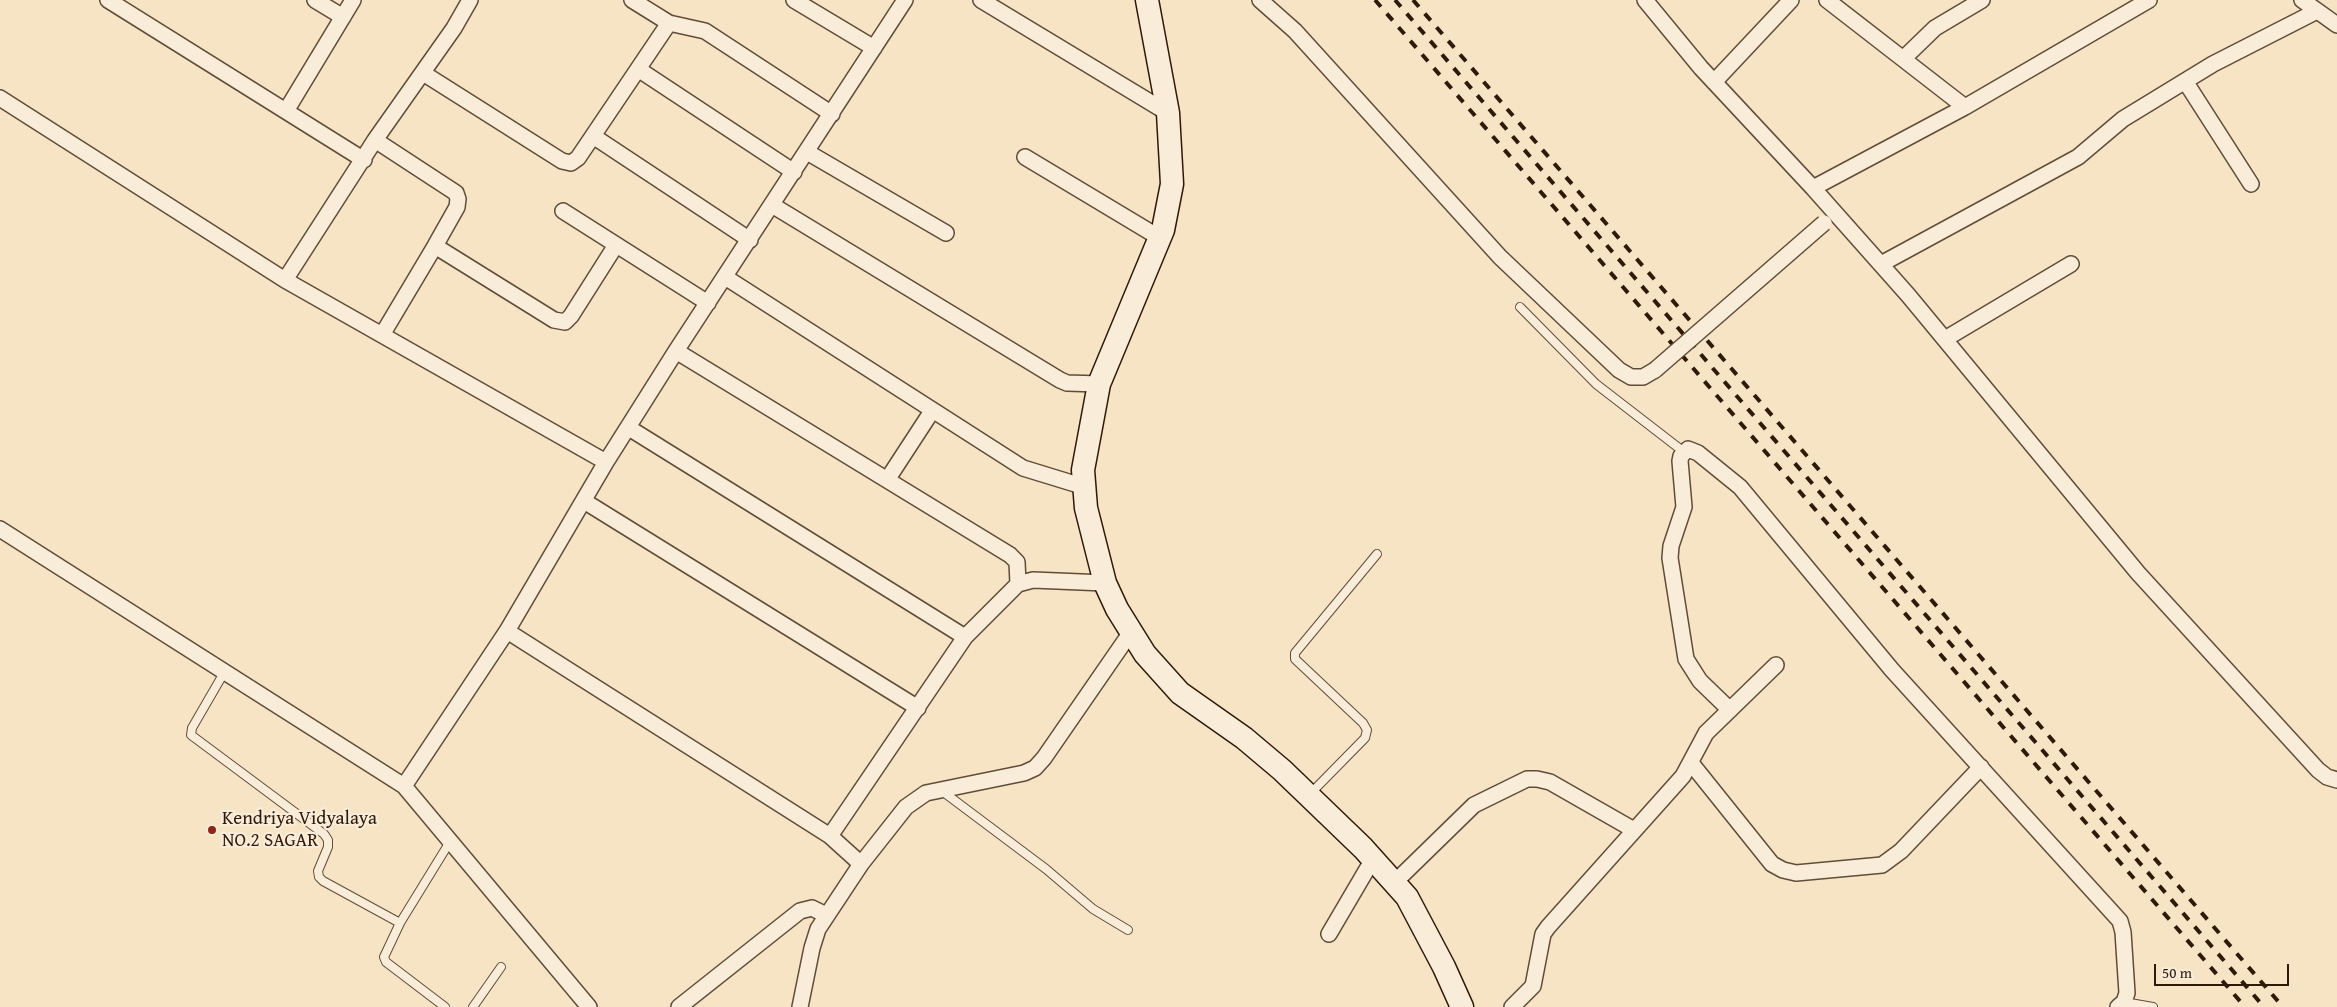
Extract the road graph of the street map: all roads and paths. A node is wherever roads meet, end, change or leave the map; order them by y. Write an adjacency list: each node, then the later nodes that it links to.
1 (108, 0): 29 (street)
2 (315, 0): 18 (street)
3 (354, 0): 18 (street)
4 (470, 0): 24 (street)
5 (632, 0): 19 (street)
6 (794, 0): 21 (street)
7 (905, 0): 21 (street)
8 (981, 0): 30 (street)
9 (1146, 0): 30 (main road)
10 (1260, 0): 42 (street, bridge)
11 (1645, 0): 26 (street)
12 (1791, 0): 26 (street)
13 (1827, 0): 22 (street)
14 (1982, 0): 22 (street)
15 (2149, 0): 28 (street)
16 (2302, 0): 17 (street)
17 (2317, 11): 20 (street); 25 (street)
18 (343, 17): 29 (street)
19 (669, 23): 23 (street); 31 (street)
20 (2337, 25)
21 (874, 48): 31 (street)
22 (1903, 59): 28 (street)
23 (638, 69): 32 (street); 37 (street)
24 (423, 73): 32 (street); 33 (street)
25 (2185, 81): 38 (street); 48 (street)
26 (1714, 82): 39 (street)
27 (0, 98): 51 (street)
28 (1965, 107): 39 (street)
29 (286, 111): 36 (street)
30 (1168, 113): 44 (main road)
31 (832, 114): 34 (street)
32 (593, 136): 45 (street)
33 (375, 140): 36 (street); 47 (street)
34 (806, 152): 37 (street); 43 (street)
35 (1026, 157): 44 (street)
36 (364, 160): 51 (street)
37 (794, 172): 40 (street)
38 (2251, 184)
39 (1813, 188): 42 (street)
40 (772, 205): 45 (street); 57 (street)
41 (563, 211): 46 (street)
42 (1829, 218): 48 (street)
43 (946, 233)
44 (1160, 238): 57 (main road)
45 (750, 240): 50 (street)
46 (616, 245): 47 (street); 52 (street)
47 (435, 246): 54 (street)
48 (1881, 264): 55 (street)
49 (2071, 264): 55 (street)
50 (725, 277): 52 (street); 58 (street)
51 (285, 280): 54 (street)
52 (708, 303): 56 (street)
53 (1520, 306): 60 (lane)
54 (382, 335): 61 (street)
55 (1945, 339): 78 (street)
56 (676, 351): 59 (street); 62 (street)
57 (1099, 384): 63 (main road)
58 (932, 411): 62 (street); 63 (street)
59 (629, 428): 61 (street); 71 (street)
60 (1684, 452): 75 (street); 77 (street)
61 (606, 462): 64 (street)
62 (888, 480): 68 (street)
63 (1085, 488): 67 (main road)
64 (584, 501): 69 (street); 74 (street)
65 (0, 529): 73 (street)
66 (1377, 554): 81 (lane)
67 (1105, 583): 68 (street); 70 (main road)
68 (1018, 584): 71 (street)
69 (508, 631): 79 (street); 83 (street)
70 (1131, 632): 80 (street); 81 (main road)
71 (965, 637): 74 (street)
72 (1776, 665): 75 (street)
73 (225, 671): 79 (street); 89 (lane)
74 (918, 708): 83 (street)
75 (1730, 710): 76 (street)
76 (1691, 764): 77 (street); 82 (street)
77 (1981, 767): 93 (street)
78 (2337, 780)
79 (404, 786): 84 (street)
80 (940, 790): 86 (street); 90 (lane)
81 (1308, 796): 85 (main road)
82 (1634, 830): 87 (street); 100 (street)
83 (830, 836): 86 (street)
84 (451, 840): 89 (lane); 96 (street)
85 (1373, 859): 87 (main road); 91 (street)
86 (861, 864): 88 (street)
87 (1394, 883): 99 (main road)
88 (826, 915): 97 (street); 98 (street)
89 (400, 923): 94 (lane)
90 (1128, 930)
91 (1328, 934)
92 (501, 968): 95 (lane)
93 (2121, 1005): 101 (lane)
94 (445, 1007)
95 (473, 1007)
96 (589, 1007)
97 (679, 1007)
98 (800, 1007)
99 (1462, 1007)
100 (1512, 1007)
101 (2153, 1007)

